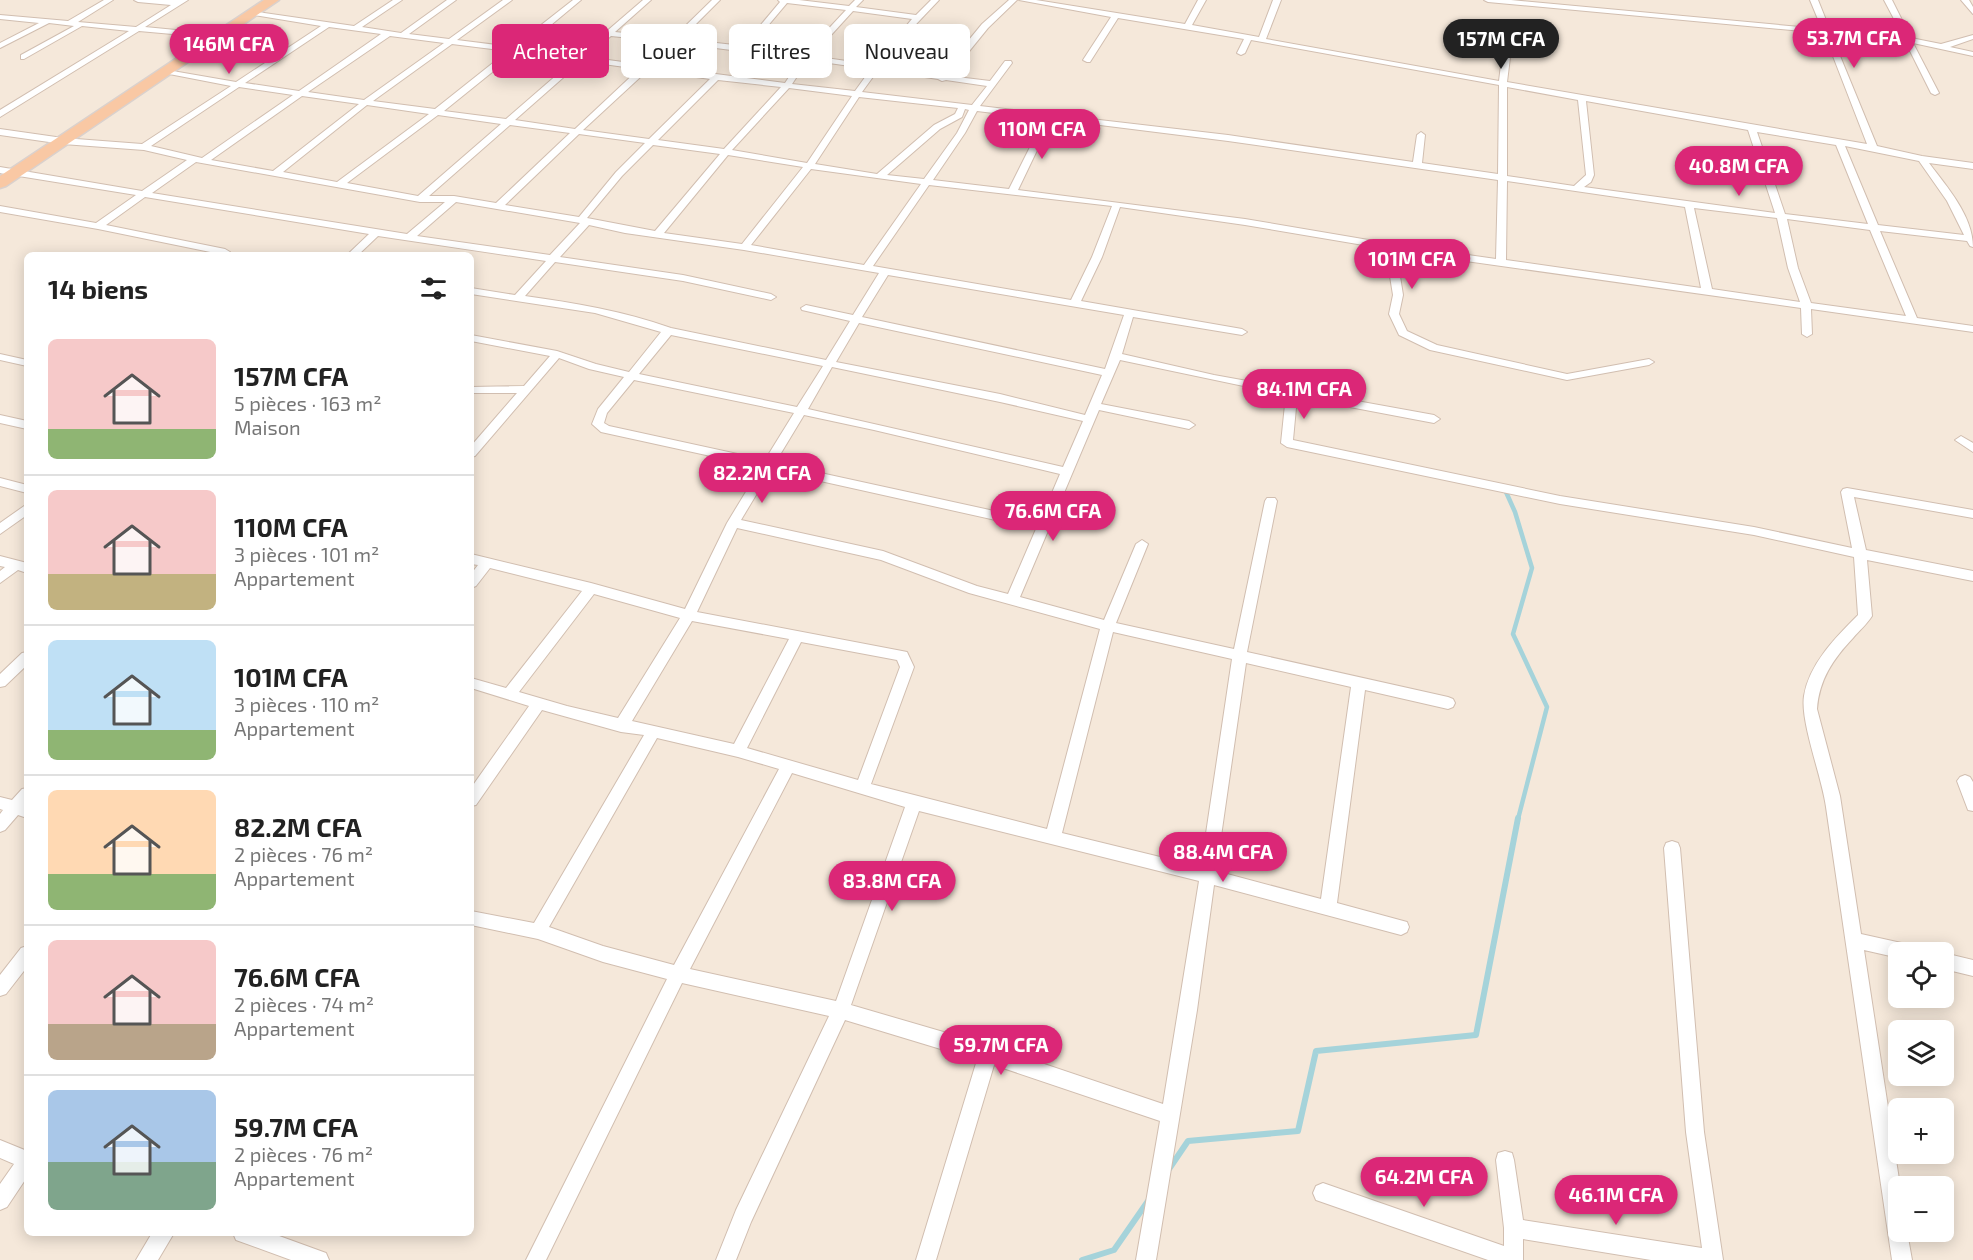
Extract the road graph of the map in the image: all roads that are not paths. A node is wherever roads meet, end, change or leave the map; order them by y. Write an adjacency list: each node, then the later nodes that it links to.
1 (109, 0): 28 (street)
2 (138, 0): 20 (street)
3 (273, 0): 23 (highway)
4 (398, 0): 37 (street)
5 (452, 0): 43 (street)
6 (508, 0): 50 (street)
7 (577, 0): 29 (street)
8 (647, 0): 42 (street)
9 (716, 0): 30 (street)
10 (784, 0): 22 (street); 31 (street)
11 (859, 0): 22 (street)
12 (935, 0): 26 (street)
13 (1013, 0): 68 (street)
14 (1023, 0): 21 (street)
15 (1202, 0): 36 (street)
16 (1277, 0): 49 (street)
17 (1488, 0): 40 (street)
18 (1814, 0): 40 (street)
19 (1888, 0): 48 (street)
20 (182, 2): 38 (street)
21 (1053, 2): 24 (street)
22 (853, 8): 26 (street); 39 (street)
23 (254, 13): 33 (street); 45 (highway)
24 (1116, 15): 36 (street); 57 (street)
25 (0, 17): 27 (street)
26 (916, 17): 32 (street)
27 (46, 22): 28 (street); 51 (street)
28 (68, 24): 35 (street)
29 (547, 24)
30 (692, 24)
31 (765, 24)
32 (910, 24)
33 (328, 25): 37 (street); 71 (street)
34 (1510, 25): 69 (street)
35 (79, 26): 38 (street); 56 (street)
36 (1187, 27): 47 (street)
37 (356, 28): 41 (street)
38 (139, 30): 45 (street); 81 (street)
39 (832, 30)
40 (1825, 30): 48 (street); 92 (street)
41 (390, 32): 43 (street); 73 (street)
42 (611, 33): 44 (street)
43 (404, 34): 50 (street)
44 (621, 34)
45 (218, 36): 60 (highway)
46 (1973, 37): 53 (street)
47 (1248, 39): 49 (street); 54 (street)
48 (1908, 39): 53 (street); 74 (street)
49 (1262, 40): 69 (street)
50 (454, 41): 52 (street); 77 (street)
51 (0, 46)
52 (492, 46)
53 (1939, 47): 55 (street)
54 (1241, 53)
55 (1973, 54)
56 (24, 57)
57 (1087, 60)
58 (1008, 63): 70 (street)
59 (492, 67): 80 (street)
60 (164, 71): 71 (street); 88 (highway)
61 (717, 77): 72 (street)
62 (557, 78): 83 (street)
63 (635, 78): 86 (street)
64 (715, 78): 89 (street)
65 (792, 78): 72 (street)
66 (868, 78): 75 (street)
67 (935, 78): 68 (street)
68 (942, 79): 70 (street)
69 (1502, 83): 76 (street); 103 (street)
70 (992, 84): 79 (street)
71 (238, 85): 73 (street); 91 (street)
72 (787, 85): 75 (street); 93 (street)
73 (302, 93): 77 (street); 95 (street)
74 (1935, 93)
75 (856, 94): 78 (street); 96 (street)
76 (1582, 98): 84 (street); 107 (street)
77 (365, 103): 80 (street); 101 (street)
78 (963, 105): 79 (street); 102 (street)
79 (975, 107): 82 (street); 104 (street)
80 (438, 111): 83 (street); 106 (street)
81 (0, 114)
82 (1049, 116): 97 (street); 108 (street)
83 (506, 123): 86 (street); 110 (street)
84 (1752, 129): 90 (street); 116 (street)
85 (0, 132): 88 (street)
86 (576, 133): 89 (street); 114 (street)
87 (1421, 135): 97 (street)
88 (63, 141): 91 (street); 100 (highway)
89 (650, 142): 93 (street); 117 (street)
90 (1839, 142): 92 (street); 119 (street)
91 (144, 147): 95 (street)
92 (1873, 148): 94 (street)
93 (726, 152): 96 (street); 121 (street)
94 (1922, 159): 98 (street); 123 (street)
95 (199, 160): 101 (street); 109 (street)
96 (809, 165): 102 (street); 124 (street)
97 (1417, 166): 103 (street)
98 (1973, 166)
99 (0, 170): 100 (street)
100 (16, 172): 105 (highway); 109 (street)
101 (276, 172): 106 (street)
102 (879, 177): 104 (street)
103 (1502, 178): 107 (street); 129 (street)
104 (927, 182): 108 (street); 130 (street)
105 (0, 183)
106 (340, 184): 110 (street)
107 (1577, 188): 113 (street)
108 (1012, 192): 112 (street)
109 (144, 193): 118 (street); 120 (street)
110 (420, 199): 111 (street)
111 (454, 199): 114 (street); 122 (street)
112 (1117, 204): 125 (street); 136 (street)
113 (1689, 205): 116 (street); 133 (street)
114 (497, 207): 117 (street)
115 (0, 209): 118 (street)
116 (1781, 216): 119 (street); 137 (street)
117 (584, 220): 121 (street); 128 (street)
118 (98, 226): 126 (street)
119 (1874, 229): 123 (street); 141 (street)
120 (376, 232): 122 (street); 127 (street)
121 (657, 235): 124 (street)
122 (410, 237): 128 (street)
123 (1972, 241)
124 (744, 247): 130 (street)
125 (1398, 248): 129 (street); 152 (street)
126 (225, 252)
127 (355, 252)
128 (554, 258): 134 (street); 135 (street)
129 (1501, 263): 133 (street)
130 (867, 268): 131 (street)
131 (885, 271): 136 (street); 140 (street)
132 (474, 291): 134 (street)
133 (1707, 291): 137 (street)
134 (518, 297): 143 (street)
135 (771, 297)
136 (1075, 303): 139 (street)
137 (1806, 304): 141 (street); 145 (street)
138 (806, 308): 140 (street)
139 (1130, 315): 144 (street); 148 (street)
140 (857, 320): 151 (street); 153 (street)
141 (1912, 321): 142 (street)
142 (1973, 328)
143 (668, 331): 151 (street); 154 (street)
144 (1242, 333)
145 (1807, 334)
146 (474, 339): 147 (street)
147 (557, 354): 154 (street); 155 (street)
148 (1116, 356): 153 (street); 157 (street)
149 (0, 357): 150 (street)
150 (24, 362)
151 (830, 362): 159 (street); 162 (street)
152 (1649, 362)
153 (1107, 372): 158 (street)
154 (631, 375): 159 (street); 168 (street)
155 (526, 389): 156 (street); 167 (street)
156 (474, 390)
157 (1292, 393): 161 (street); 179 (street)
158 (1094, 406): 162 (street); 164 (street)
159 (801, 412): 168 (street); 169 (street)
160 (0, 419): 163 (street)
161 (1434, 419)
162 (1088, 420): 169 (street)
163 (24, 424)
164 (1189, 425)
165 (1961, 440): 166 (street)
166 (1973, 448)
167 (474, 450)
168 (768, 467): 175 (street); 176 (street)
169 (1067, 471): 176 (street)
170 (0, 482): 171 (street)
171 (24, 488)
172 (1271, 501): 192 (street)
173 (24, 510): 177 (street)
174 (1973, 514): 179 (street)
175 (733, 523): 188 (street); 189 (street)
176 (1043, 526): 188 (street)
177 (0, 530)
178 (1142, 544): 190 (street)
179 (1860, 554): 184 (street); 219 (street)
180 (474, 560): 182 (street)
181 (0, 561): 183 (street)
182 (487, 563): 186 (street); 187 (street)
183 (21, 567): 185 (street)
184 (1973, 576)
185 (0, 578)
186 (474, 579)
187 (591, 588): 189 (street); 197 (street)
188 (1012, 601): 190 (street)
189 (689, 615): 191 (street); 200 (street)
190 (1108, 626): 192 (street); 212 (street)
191 (798, 635): 202 (street); 205 (street)
192 (1240, 655): 195 (street); 214 (street)
193 (24, 660): 194 (street)
194 (0, 682)
195 (1359, 682): 198 (street); 215 (street)
196 (474, 684): 197 (street)
197 (509, 695): 199 (street)
198 (1448, 703)
199 (539, 704): 200 (street); 206 (street)
200 (621, 726): 201 (street)
201 (654, 731): 202 (street); 218 (street)
202 (738, 751): 203 (street)
203 (788, 766): 205 (street); 224 (street)
204 (1965, 781): 209 (street)
205 (863, 786): 208 (street)
206 (474, 796)
207 (0, 802): 210 (street)
208 (914, 803): 212 (street); 226 (street)
209 (1973, 805)
210 (22, 809): 211 (street)
211 (0, 825)
212 (1053, 838): 214 (street)
213 (1672, 848): 245 (street)
214 (1207, 876): 215 (street); 228 (street)
215 (1328, 908): 217 (street)
216 (474, 919): 218 (street)
217 (1401, 927)
218 (538, 931): 224 (street)
219 (1856, 941): 220 (street); 246 (street)
220 (1888, 948)
221 (24, 958): 225 (street)
222 (1954, 964): 223 (street)
223 (1973, 968)
224 (678, 974): 226 (street); 240 (street)
225 (0, 988)
226 (841, 1010): 227 (street); 241 (street)
227 (988, 1054): 228 (street); 242 (street)
228 (1170, 1115): 243 (street)
229 (0, 1149): 230 (street)
230 (24, 1160)
231 (1505, 1160): 235 (street)
232 (24, 1165): 234 (street)
233 (1323, 1193): 244 (street)
234 (0, 1200)
235 (1514, 1228): 244 (street); 245 (street)
236 (162, 1236): 238 (street)
237 (251, 1236): 239 (street)
238 (146, 1260)
239 (319, 1260)
240 (536, 1260)
241 (726, 1260)
242 (926, 1260)
243 (1146, 1260)
244 (1513, 1260)
245 (1712, 1260)
246 (1902, 1260)

